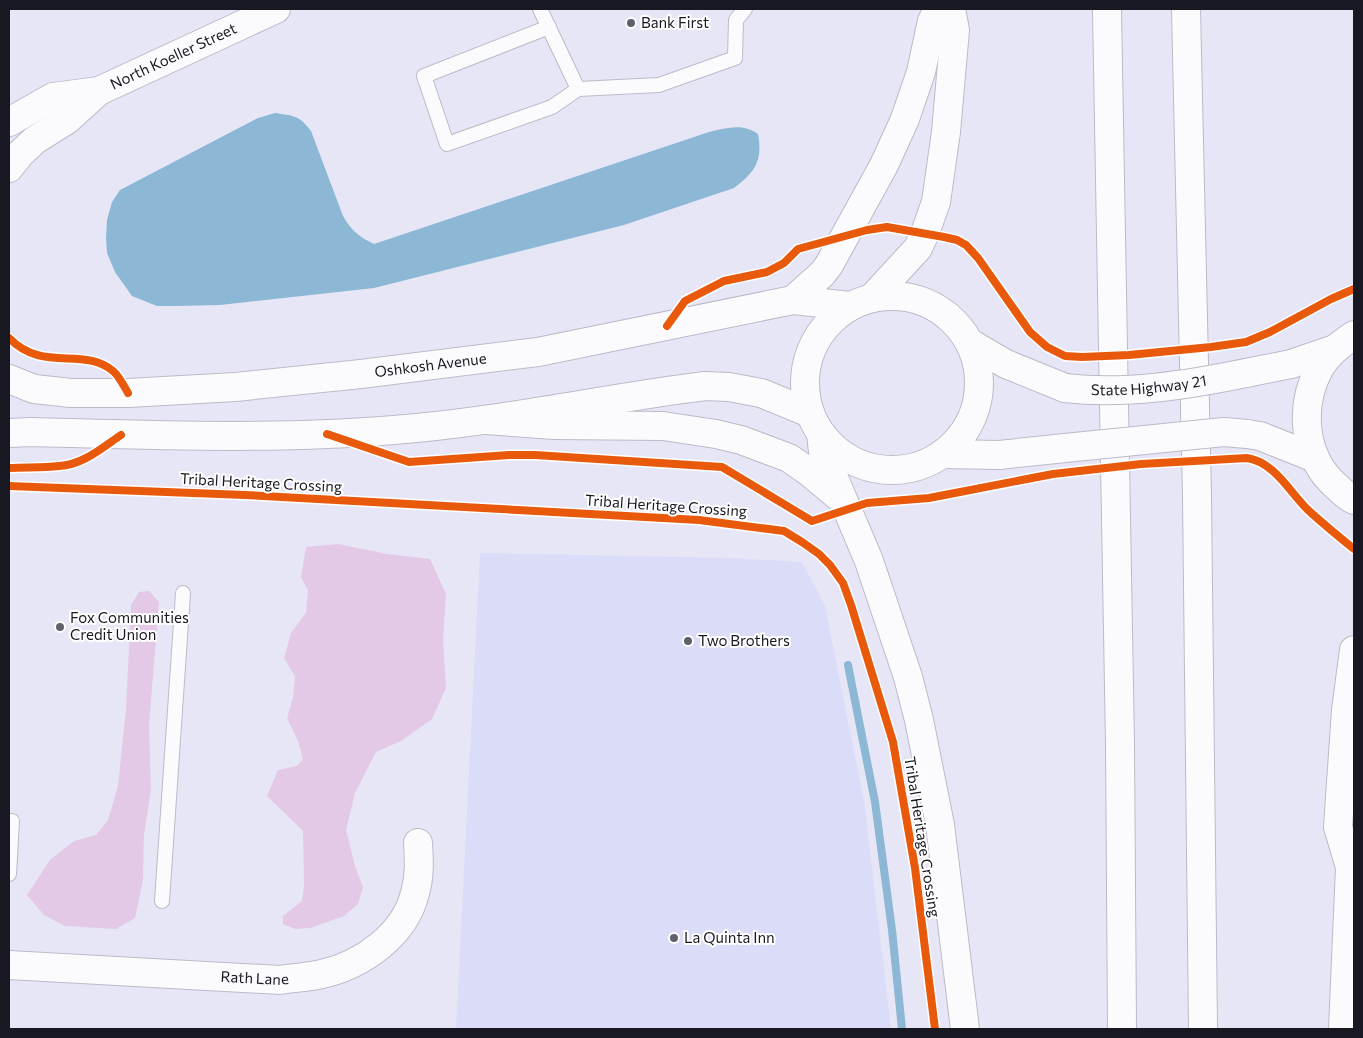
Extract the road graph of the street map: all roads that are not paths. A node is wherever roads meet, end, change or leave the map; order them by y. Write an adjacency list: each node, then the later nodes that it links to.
1 (276, 9): 10 (main road, North Koeller Street)
2 (540, 9): 8 (lane)
3 (745, 9): 9 (lane)
4 (938, 9): 13 (main road)
5 (951, 9): 14 (main road)
6 (1107, 9): 34 (main road)
7 (1186, 9): 35 (main road)
8 (549, 27): 9 (lane); 9 (lane)
9 (578, 89)
10 (99, 91): 11 (main road, North Koeller Street); 12 (main road, North Koeller Street)
11 (9, 122)
12 (9, 168)
13 (794, 300): 14 (main road, Oshkosh Avenue); 17 (main road, Oshkosh Avenue)
14 (861, 302): 16 (main road); 19 (main road)
15 (1344, 342): 16 (main road, State Highway 21, bridge); 22 (main road)
16 (970, 343): 21 (main road)
17 (9, 379)
18 (486, 420): 19 (main road); 20 (main road); 23 (main road)
19 (816, 424): 21 (main road); 23 (main road)
20 (9, 433)
21 (942, 454): 22 (main road, bridge)
22 (1315, 458): 24 (main road)
23 (842, 500): 33 (main road)
24 (1354, 500)
25 (183, 594): 31 (lane)
26 (1354, 650): 29 (main road)
27 (12, 821): 30 (lane)
28 (418, 843): 32 (main road, Rath Lane)
29 (1352, 858): 36 (main road)
30 (9, 874)
31 (162, 901)
32 (9, 966)
33 (965, 1029)
34 (1122, 1029)
35 (1203, 1029)
36 (1343, 1029)

